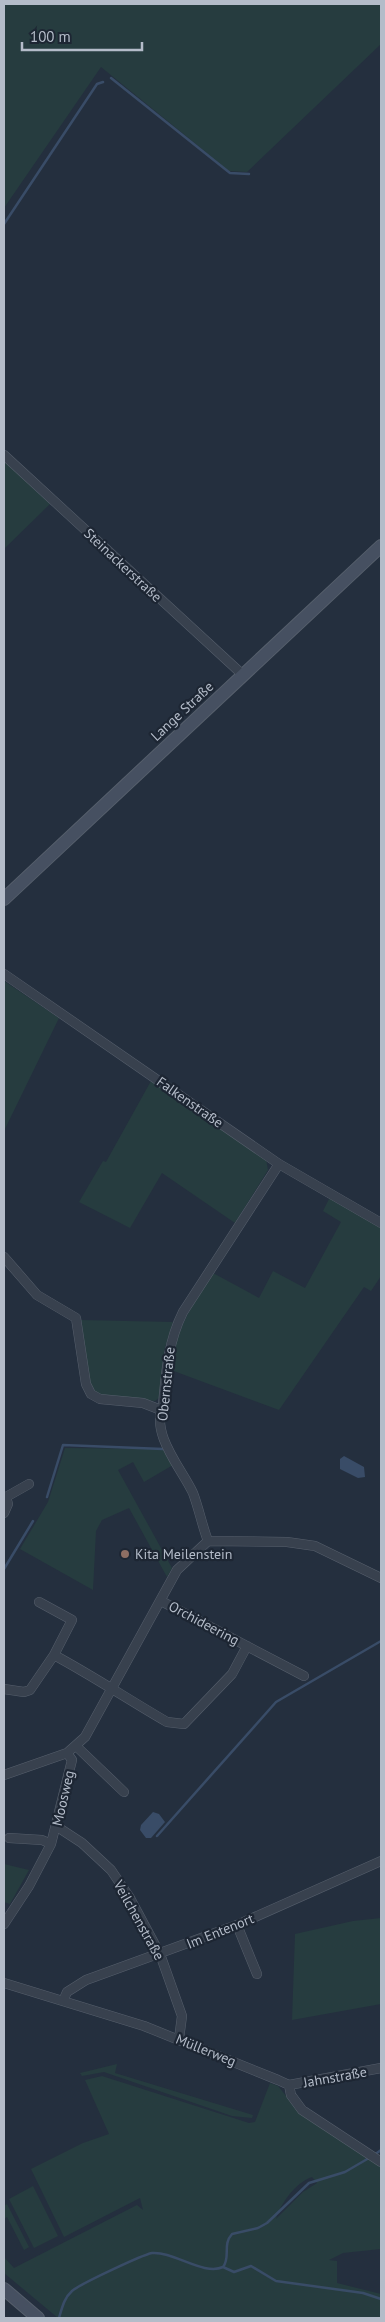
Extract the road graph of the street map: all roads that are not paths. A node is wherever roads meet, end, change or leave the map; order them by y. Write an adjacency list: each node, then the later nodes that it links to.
1 (4, 455): 3 (street, Steinackerstraße)
2 (381, 546): 3 (street, Lange Straße)
3 (243, 675): 4 (street, Lange Straße)
4 (4, 899)
5 (4, 974): 6 (street, Falkenstraße)
6 (279, 1164): 7 (street, Falkenstraße); 9 (street, Obernstraße)
7 (381, 1223)
8 (4, 1257): 9 (street)
9 (161, 1410): 13 (street, Obernstraße)
10 (29, 1484): 11 (street)
11 (5, 1497): 12 (street)
12 (4, 1513)
13 (208, 1541): 14 (street); 15 (street)
14 (381, 1578)
15 (161, 1601): 17 (street, Orchideering); 21 (street)
16 (39, 1602): 18 (street)
17 (247, 1646): 19 (street, Orchideering); 21 (street, Orchideering)
18 (54, 1655): 20 (street); 21 (street)
19 (304, 1676)
20 (4, 1689)
21 (112, 1689): 22 (street)
22 (77, 1747): 23 (street); 25 (street)
23 (66, 1753): 24 (street); 26 (street, Moosweg)
24 (4, 1775)
25 (124, 1792)
26 (56, 1826): 28 (street, Moosweg); 32 (street, Veilchenstraße)
27 (8, 1838): 28 (street, Moosweg)
28 (52, 1844): 30 (street, Moosweg)
29 (381, 1861): 31 (street, Im Entenort)
30 (4, 1924)
31 (237, 1925): 32 (street, Im Entenort); 33 (street)
32 (160, 1954): 35 (street, Im Entenort); 36 (street, Veilchenstraße)
33 (257, 1974)
34 (4, 1983): 35 (street, Müllerweg)
35 (63, 2001): 36 (street, Müllerweg)
36 (179, 2039): 38 (street, Müllerweg)
37 (381, 2068): 38 (street, Jahnstraße)
38 (289, 2085): 39 (street)
39 (380, 2161)
40 (4, 2289): 41 (street)
41 (38, 2318)

